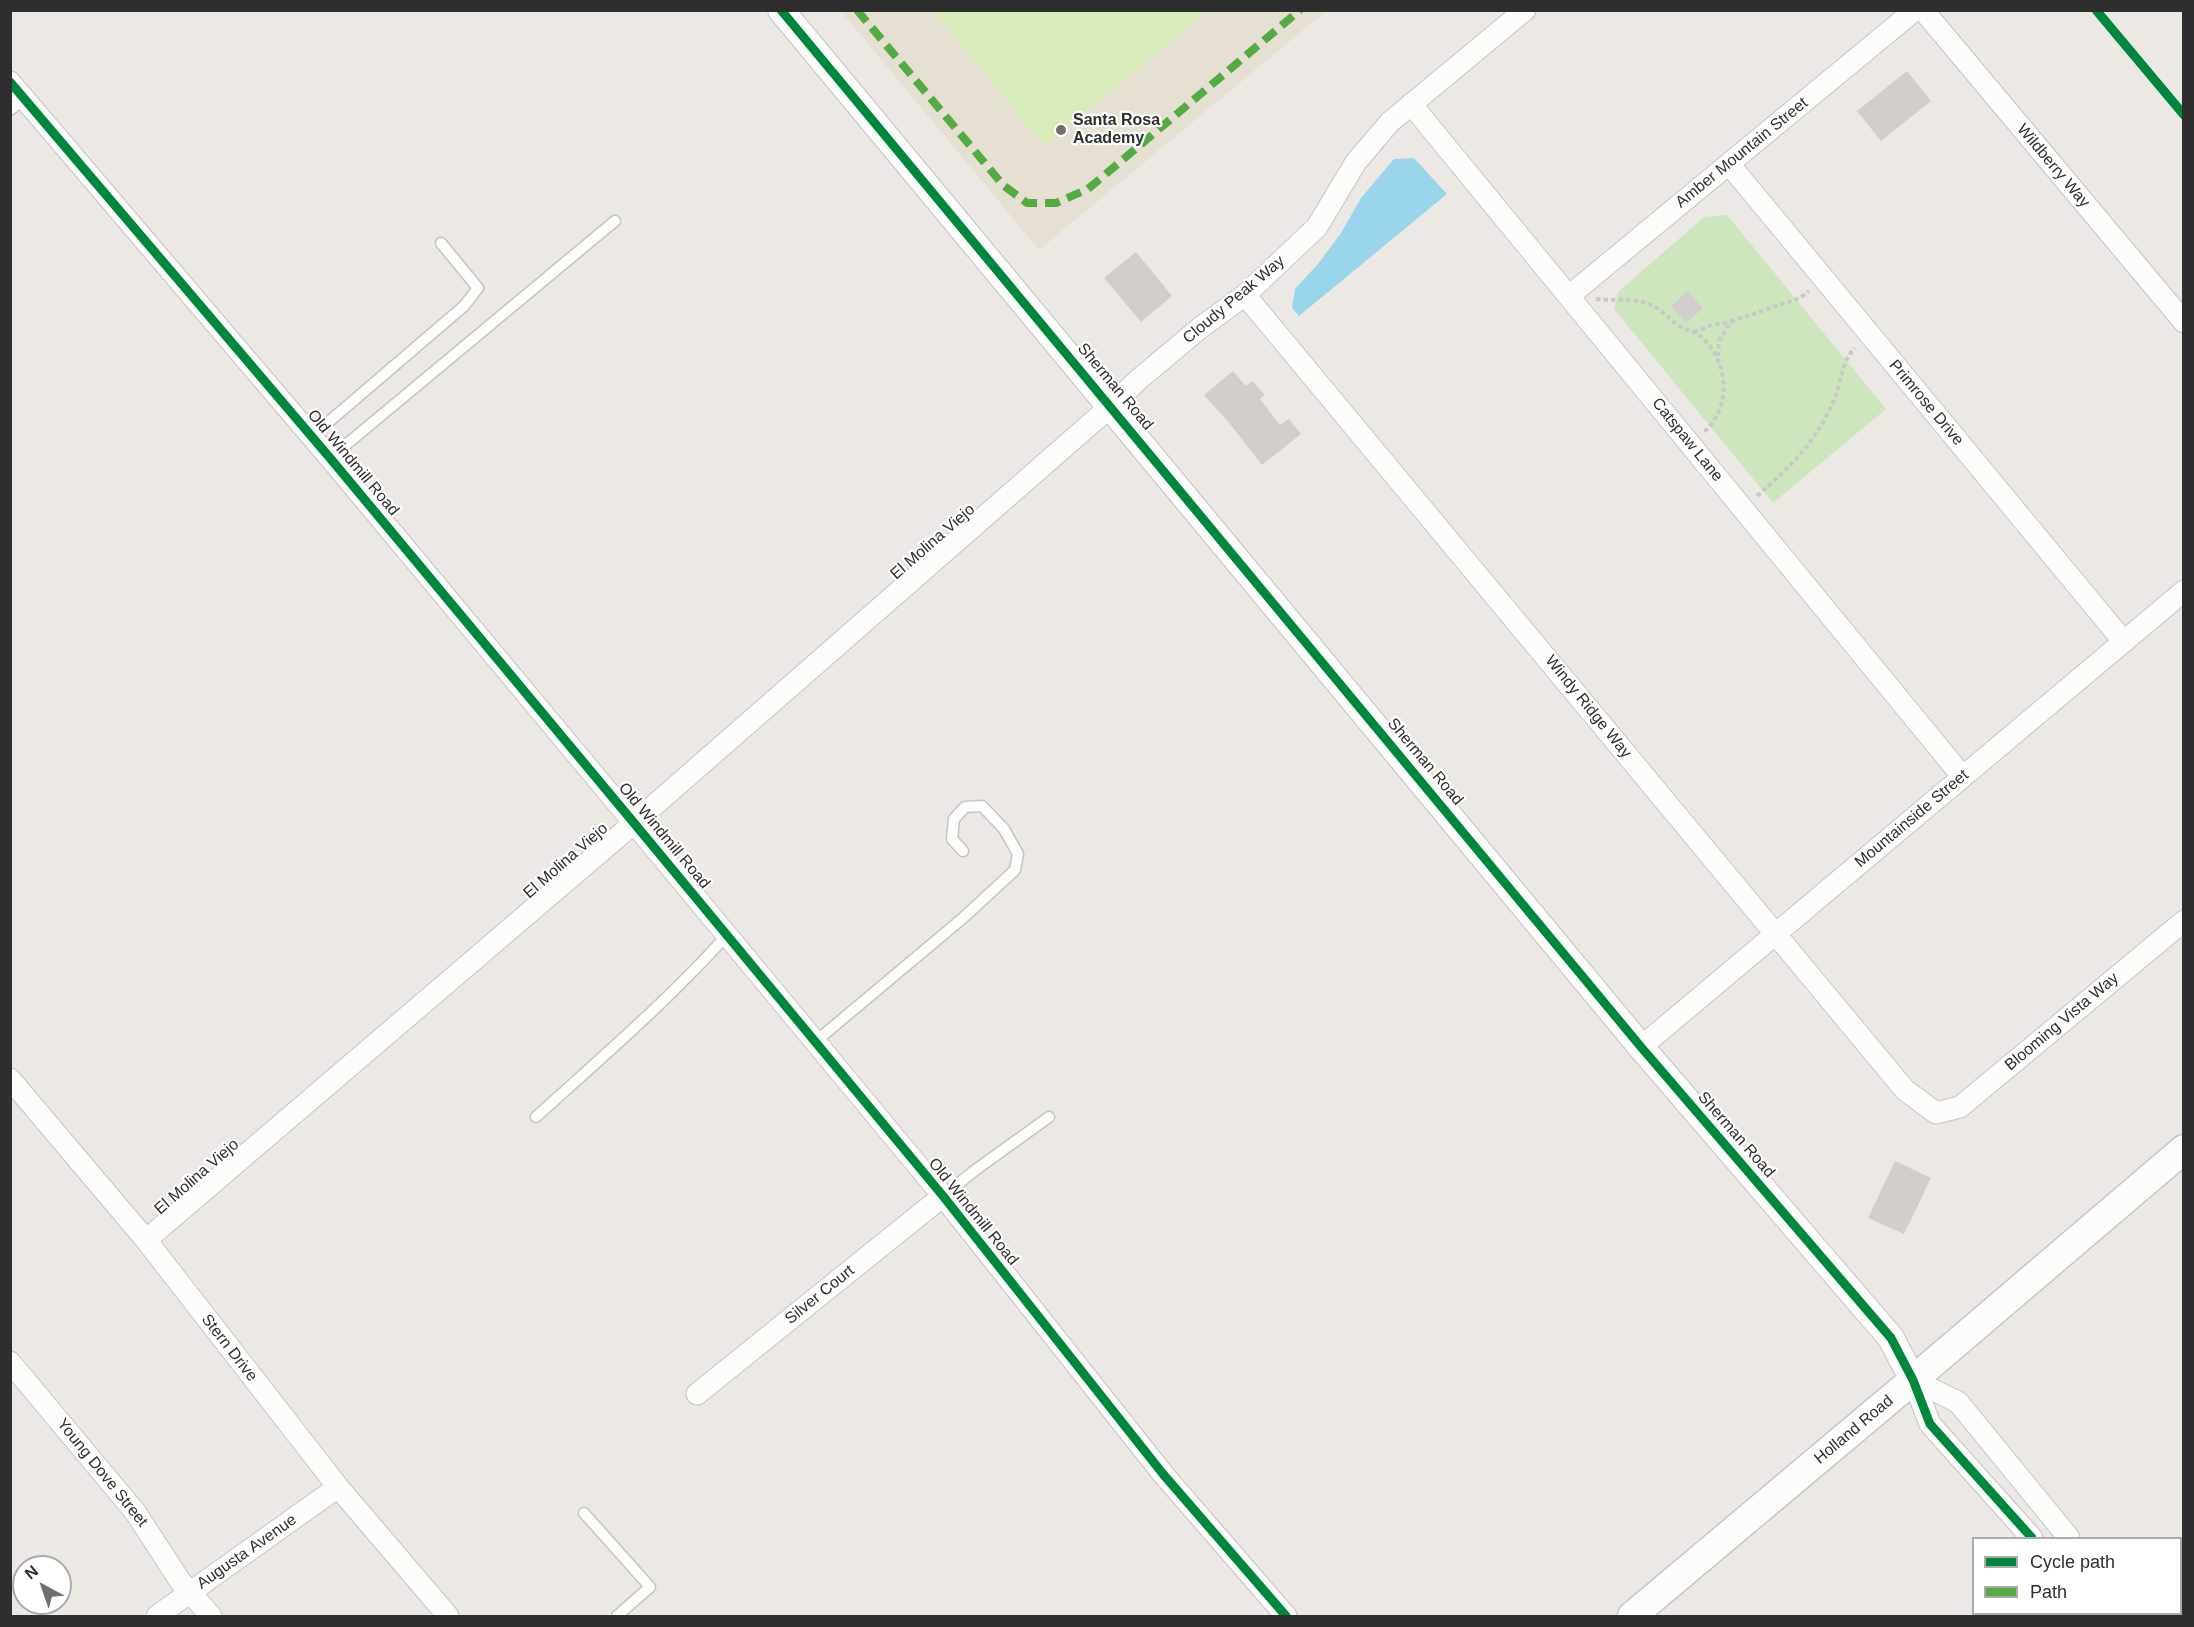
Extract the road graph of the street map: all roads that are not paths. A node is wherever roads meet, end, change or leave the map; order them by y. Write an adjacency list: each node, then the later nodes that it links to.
1 (781, 10): 14 (street, Sherman Road)
2 (1525, 10): 6 (street, Cloudy Peak Way)
3 (1916, 10): 8 (street, Amber Mountain Street)
4 (1923, 10): 13 (street, Wildberry Way)
5 (10, 82): 7 (street, Old Windmill Road)
6 (1412, 104): 11 (street, Cloudy Peak Way); 12 (street, Catspaw Lane)
7 (18, 105): 15 (street, Old Windmill Road)
8 (1729, 164): 12 (street, Amber Mountain Street); 18 (street, Primrose Drive)
9 (615, 220): 16 (lane)
10 (441, 243): 15 (lane)
11 (1245, 295): 14 (street, Cloudy Peak Way); 23 (street, Windy Ridge Way)
12 (1569, 296): 19 (street, Catspaw Lane)
13 (2184, 322)
14 (1111, 406): 20 (street, El Molina Viejo); 26 (street, Sherman Road)
15 (311, 437): 16 (street, Old Windmill Road)
16 (330, 458): 20 (street, Old Windmill Road)
17 (2184, 591): 18 (street, Mountainside Street)
18 (2124, 642): 19 (street, Mountainside Street)
19 (1962, 776): 23 (street, Mountainside Street)
20 (634, 823): 24 (street, Old Windmill Road); 33 (street, El Molina Viejo)
21 (963, 851): 25 (lane)
22 (2184, 921): 28 (street, Blooming Vista Way)
23 (1774, 934): 26 (street, Mountainside Street); 28 (street, Windy Ridge Way)
24 (727, 935): 25 (street, Old Windmill Road); 29 (lane)
25 (815, 1042): 32 (street, Old Windmill Road)
26 (1641, 1047): 35 (street, Sherman Road)
27 (10, 1079): 33 (street, Stern Drive)
28 (1936, 1113)
29 (536, 1117)
30 (1049, 1117): 32 (lane)
31 (2184, 1149): 35 (main road, Holland Road)
32 (943, 1196): 36 (street, Silver Court); 46 (street, Old Windmill Road)
33 (146, 1240): 37 (street, Stern Drive)
34 (10, 1362): 41 (street, Young Dove Street)
35 (1913, 1380): 39 (street, Sherman Road); 40 (street); 47 (main road, Holland Road)
36 (697, 1394)
37 (338, 1487): 41 (street, Augusta Avenue); 44 (street, Stern Drive)
38 (584, 1513): 45 (lane)
39 (2030, 1537)
40 (2067, 1537)
41 (190, 1592): 42 (street, Augusta Avenue); 43 (street, Young Dove Street)
42 (157, 1617)
43 (211, 1617)
44 (448, 1617)
45 (617, 1617)
46 (1286, 1617)
47 (1632, 1617)

